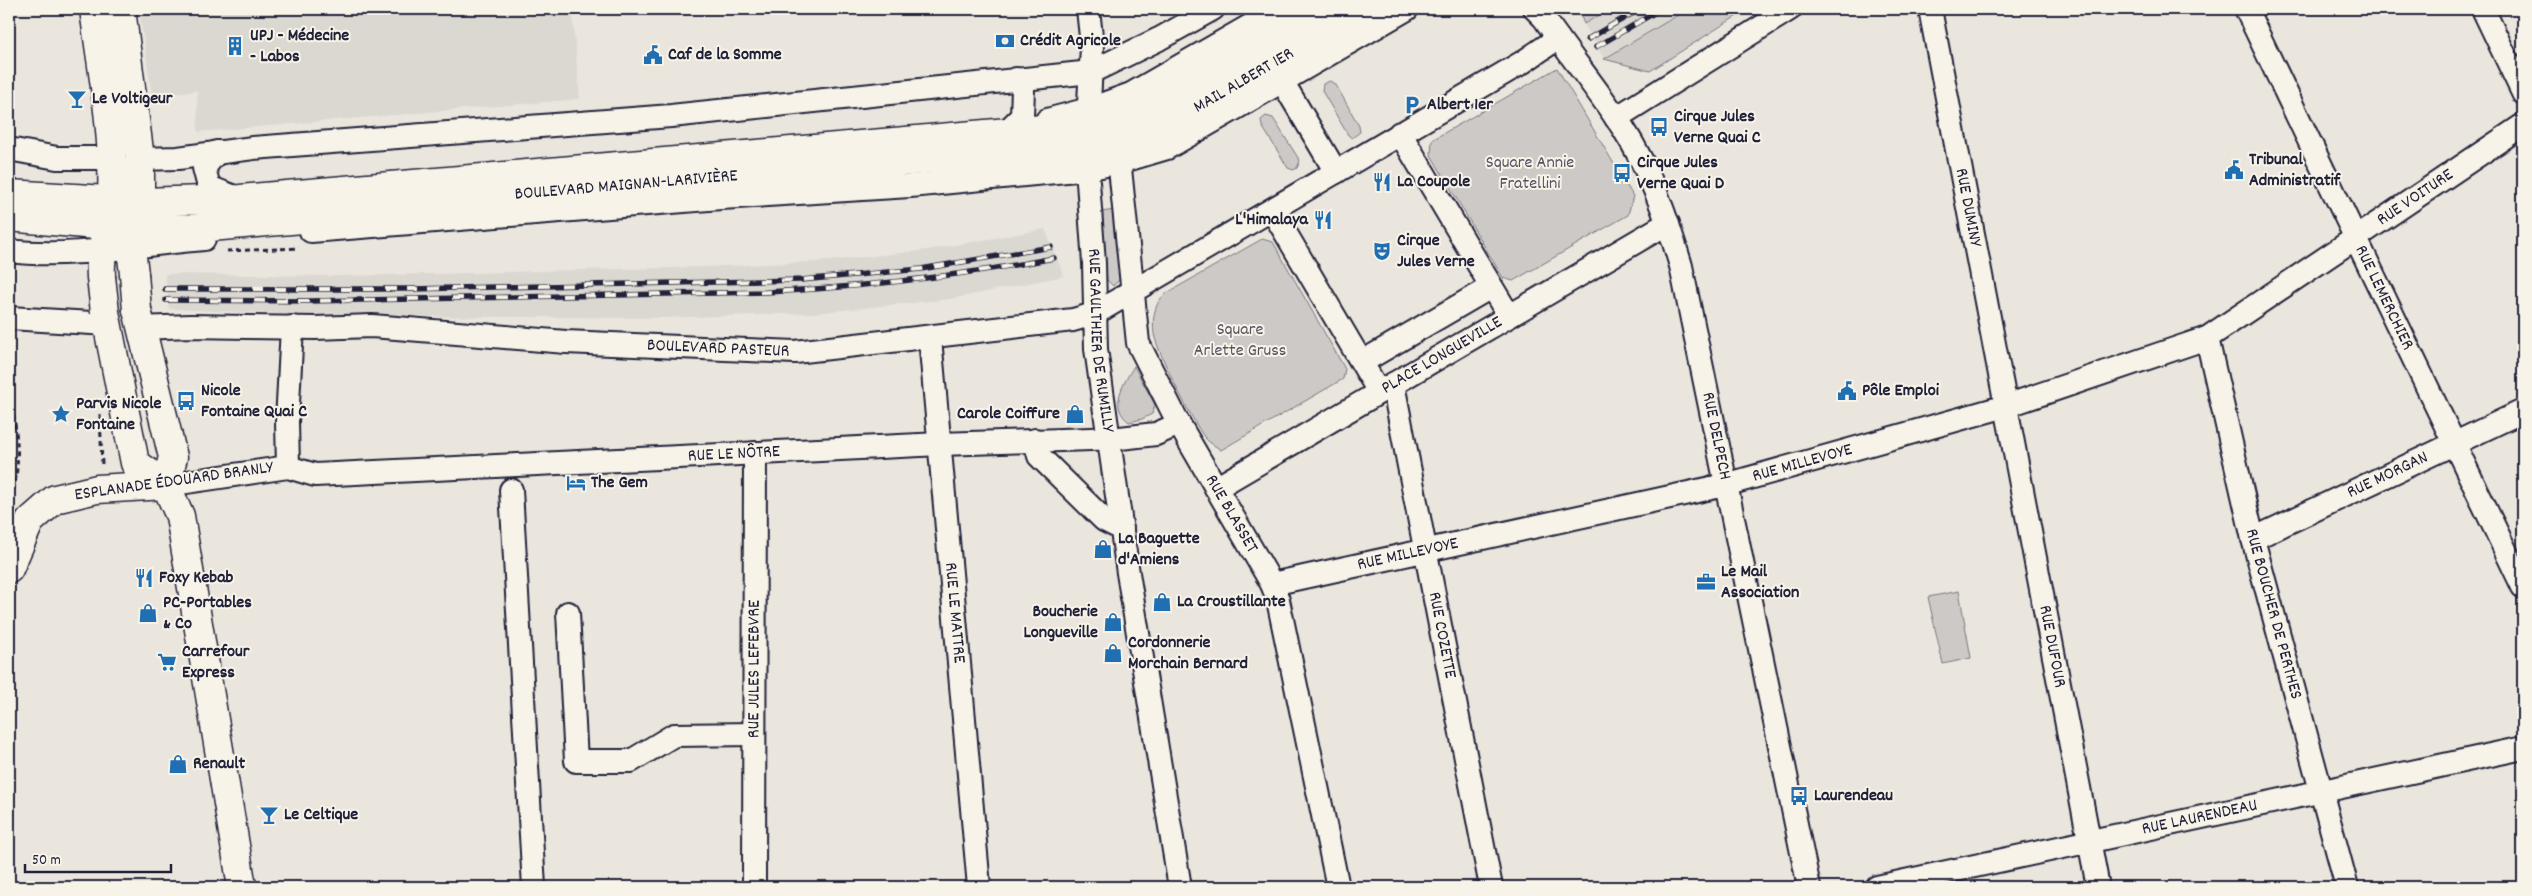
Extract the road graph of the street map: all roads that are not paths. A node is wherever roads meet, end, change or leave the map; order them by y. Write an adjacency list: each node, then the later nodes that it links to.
1 (94, 9): 28 (main road)
2 (121, 9): 29 (main road)
3 (1088, 9): 16 (street)
4 (1213, 9): 15 (street)
5 (1279, 9): 19 (street)
6 (1317, 9): 19 (main road, MAIL ALBERT 1ER)
7 (1366, 9): 25 (main road, MAIL ALBERT 1ER)
8 (1407, 9): 18 (street)
9 (1790, 9): 21 (street)
10 (1930, 9): 54 (street, RUE DUMINY)
11 (2246, 9): 40 (street, RUE LEMERCHIER)
12 (2483, 9): 20 (street)
13 (1541, 12): 14 (street, RUE DELPECH)
14 (1558, 38): 21 (street, RUE DELPECH); 24 (street, BOULEVARD PASTEUR)
15 (1159, 39): 16 (street); 19 (street)
16 (1091, 72): 17 (street); 25 (street)
17 (1016, 79): 23 (street); 27 (street)
18 (1282, 81): 25 (street); 30 (street)
19 (1172, 82): 25 (main road, MAIL ALBERT 1ER)
20 (2523, 92)
21 (1616, 118): 37 (street, RUE DELPECH)
22 (2523, 125): 40 (street, RUE VOITURE)
23 (1016, 130): 25 (main road, BOULEVARD MAIGNAN-LARIVIÈRE); 32 (main road, BOULEVARD MAIGNAN-LARIVIÈRE)
24 (1395, 137): 30 (street, BOULEVARD PASTEUR); 42 (street)
25 (1100, 141): 39 (main road, BOULEVARD MAIGNAN-LARIVIÈRE); 43 (street, RUE BLASSET); 45 (street, RUE GAULTHIER DE RUMILLY)
26 (9, 149): 28 (street)
27 (217, 152): 29 (street); 32 (street)
28 (112, 158): 33 (main road)
29 (140, 159): 34 (main road)
30 (1336, 172): 35 (street, BOULEVARD PASTEUR)
31 (9, 194): 33 (main road, BOULEVARD MAIGNAN-LARIVIÈRE)
32 (240, 199): 34 (main road, BOULEVARD MAIGNAN-LARIVIÈRE)
33 (112, 200): 34 (main road, BOULEVARD MAIGNAN-LARIVIÈRE); 38 (main road)
34 (140, 202): 39 (main road)
35 (1278, 206): 43 (street, BOULEVARD PASTEUR); 52 (street)
36 (9, 217): 38 (main road, BOULEVARD MAIGNAN-LARIVIÈRE)
37 (1668, 223): 46 (street, PLACE LONGUEVILLE); 65 (street, RUE DELPECH)
38 (104, 238): 39 (main road, BOULEVARD MAIGNAN-LARIVIÈRE); 41 (street); 47 (main road, bridge)
39 (133, 238): 49 (main road, bridge)
40 (2354, 239): 51 (street, RUE VOITURE); 60 (street, RUE LEMERCHIER)
41 (9, 251)
42 (1491, 287): 46 (street); 52 (street)
43 (1134, 291): 45 (street, BOULEVARD PASTEUR); 56 (street, RUE BLASSET)
44 (11, 308): 47 (street)
45 (1094, 314): 50 (street, BOULEVARD PASTEUR); 57 (street, RUE GAULTHIER DE RUMILLY)
46 (1509, 316): 53 (street, PLACE LONGUEVILLE)
47 (107, 318): 64 (main road)
48 (292, 327): 49 (street); 50 (street, BOULEVARD PASTEUR); 62 (street, ESPLANADE ÉDOUARD BRANLY)
49 (142, 330): 64 (main road)
50 (930, 338): 59 (street, RUE LE MATTRE)
51 (2207, 338): 54 (street, RUE MILLEVOYE); 68 (street, RUE BOUCHER DE PERTHES)
52 (1362, 362): 53 (street)
53 (1386, 388): 66 (street, PLACE LONGUEVILLE); 70 (street, RUE COZETTE)
54 (2006, 406): 65 (street, RUE MILLEVOYE); 78 (street, RUE DUFOUR)
55 (2523, 411): 60 (street, RUE MORGAN)
56 (1179, 424): 57 (street, RUE LE NÔTRE); 66 (street, RUE BLASSET)
57 (1108, 437): 58 (street, RUE LE NÔTRE); 67 (street, RUE GAULTHIER DE RUMILLY)
58 (1035, 440): 59 (street, RUE LE NÔTRE); 67 (street)
59 (940, 444): 61 (street, RUE LE NÔTRE); 82 (street, RUE LE MATTRE)
60 (2455, 444): 68 (street, RUE MORGAN); 73 (street, RUE LEMERCHIER)
61 (755, 453): 63 (street, RUE LE NÔTRE); 75 (street, RUE JULES LEFEBVRE)
62 (288, 467): 63 (street, RUE LE NÔTRE); 64 (street, ESPLANADE ÉDOUARD BRANLY)
63 (510, 475): 80 (street)
64 (166, 485): 69 (main road, ESPLANADE ÉDOUARD BRANLY); 79 (main road)
65 (1725, 485): 70 (street, RUE MILLEVOYE); 86 (street, RUE DELPECH)
66 (1216, 488): 72 (street, RUE BLASSET)
67 (1122, 529): 83 (street, RUE GAULTHIER DE RUMILLY)
68 (2253, 539): 77 (street, RUE BOUCHER DE PERTHES)
69 (14, 543): 71 (main road)
70 (1425, 550): 72 (street, RUE MILLEVOYE); 85 (street, RUE COZETTE)
71 (9, 569)
72 (1272, 584): 84 (street, RUE BLASSET)
73 (2523, 587)
74 (568, 613): 75 (street)
75 (754, 734): 81 (street, RUE JULES LEFEBVRE)
76 (2523, 748): 77 (street, RUE LAURENDEAU)
77 (2322, 791): 78 (street, RUE LAURENDEAU); 89 (street, RUE BOUCHER DE PERTHES)
78 (2089, 842): 87 (street, RUE LAURENDEAU); 88 (street, RUE DUFOUR)
79 (242, 887)
80 (534, 887)
81 (754, 887)
82 (979, 887)
83 (1180, 887)
84 (1338, 887)
85 (1491, 887)
86 (1809, 887)
87 (1877, 887)
88 (2098, 887)
89 (2346, 887)

